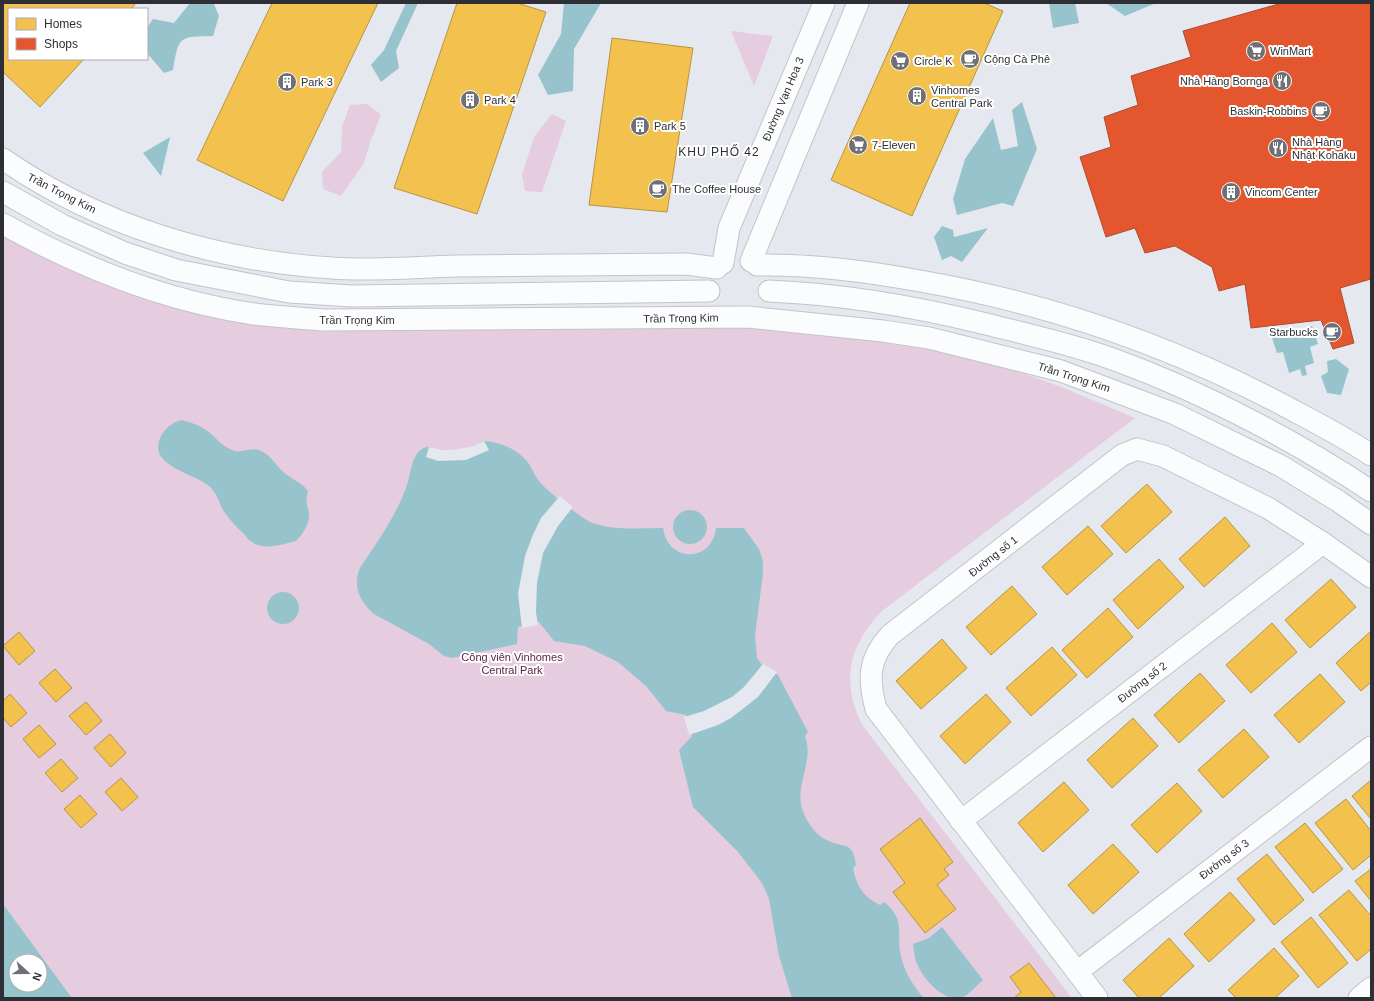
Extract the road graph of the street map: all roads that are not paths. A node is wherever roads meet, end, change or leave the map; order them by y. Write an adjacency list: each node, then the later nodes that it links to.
1 (824, 3): 7 (street, Đường Vạn Hoa 3)
2 (858, 3): 6 (street)
3 (3, 159): 7 (street, Trần Trọng Kim)
4 (3, 192): 8 (street)
5 (3, 224): 10 (street, Trần Trọng Kim)
6 (754, 263): 7 (street, Trần Trọng Kim); 9 (street); 11 (street, Trần Trọng Kim)
7 (720, 266): 8 (street)
8 (709, 290): 10 (street, Trần Trọng Kim)
9 (769, 291): 10 (street); 12 (street)
10 (739, 317): 13 (street, Trần Trọng Kim)
11 (1371, 455)
12 (1371, 491)
13 (1371, 524)
14 (1323, 543): 15 (street); 17 (street, Đường số 2); 17 (street, Đường số 1)
15 (1371, 576)
16 (1371, 747): 18 (street, Đường số 3)
17 (961, 822): 18 (street)
18 (1077, 972): 20 (street)
19 (1371, 988): 21 (street)
20 (1097, 998)
21 (1359, 998)

